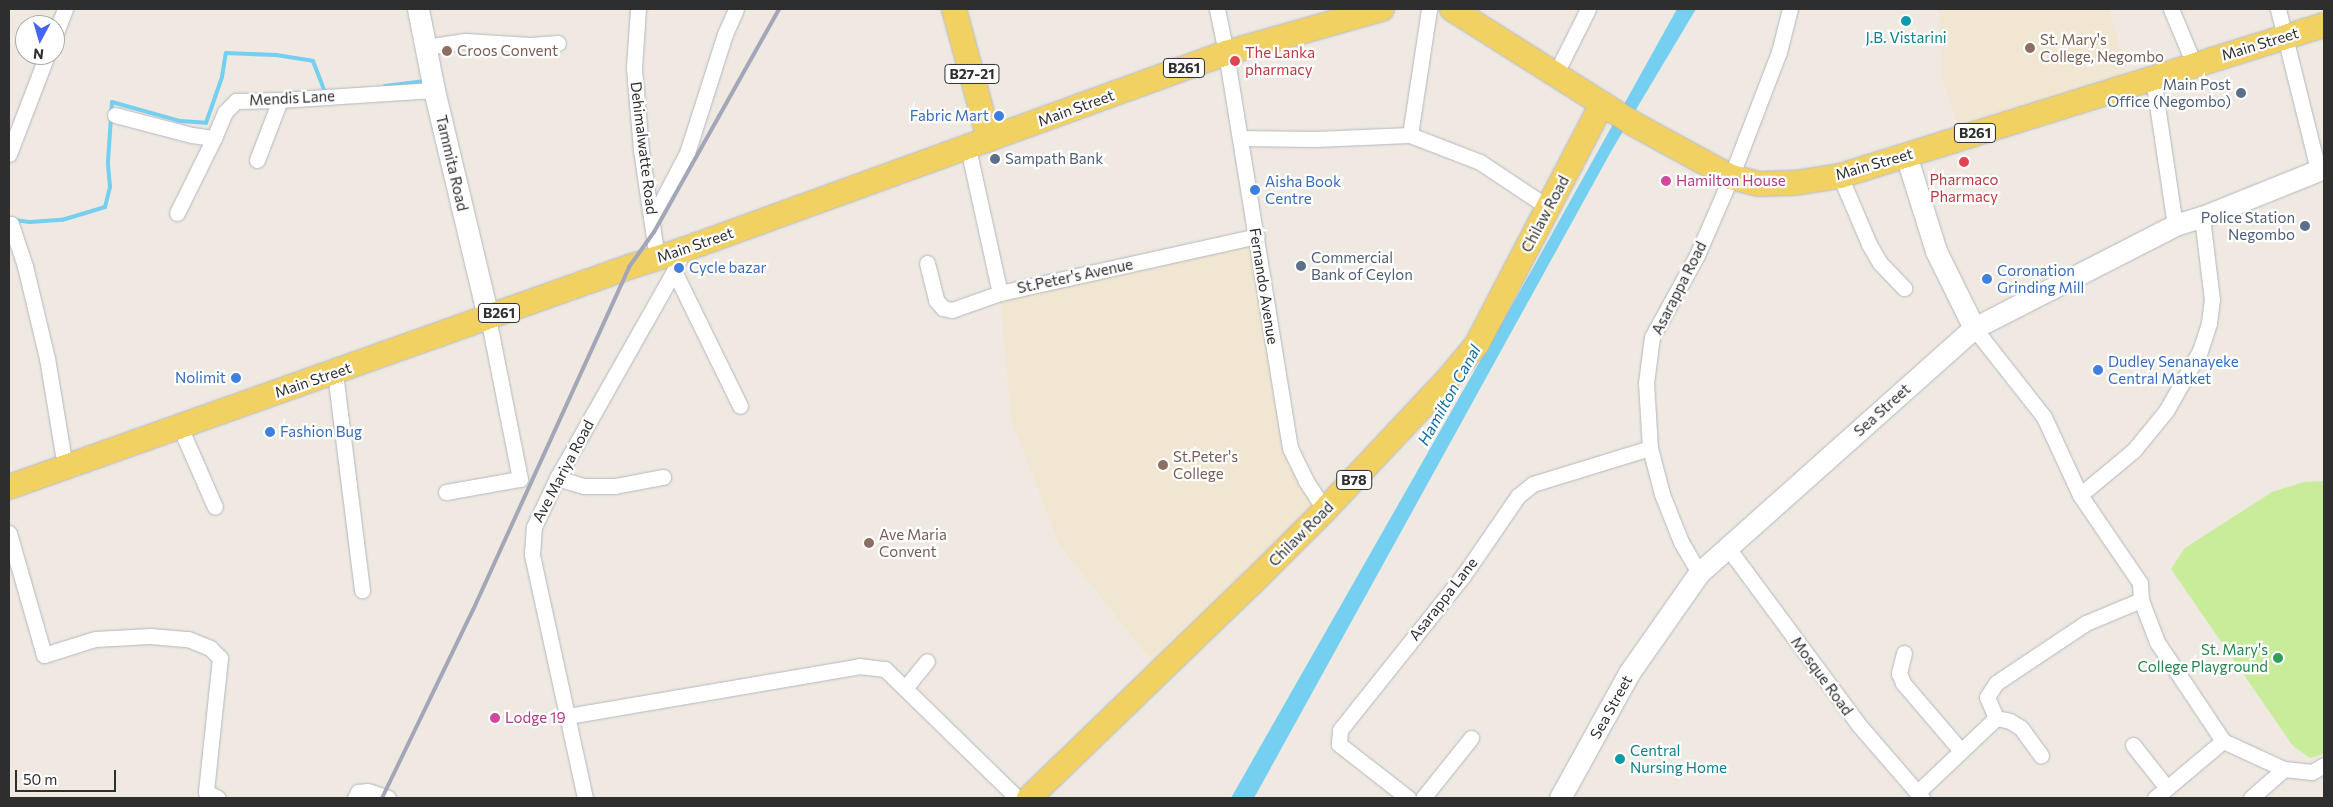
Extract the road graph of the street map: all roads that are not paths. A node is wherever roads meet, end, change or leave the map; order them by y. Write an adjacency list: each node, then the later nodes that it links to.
1 (418, 9): 16 (street, Tammita Road)
2 (638, 9): 39 (street, Dehimalwatte Road)
3 (736, 9): 39 (street)
4 (954, 9): 29 (main road, B27-21)
5 (1217, 9): 17 (street, Fernando Avenue)
6 (1382, 9): 17 (main road, Main Street / B261)
7 (1429, 9): 26 (street)
8 (1452, 9): 20 (main road, Main Street / B261)
9 (1588, 9): 20 (street)
10 (1790, 9): 35 (street, Asarappa Road)
11 (2171, 9): 18 (street)
12 (2278, 9): 14 (street)
13 (2324, 24): 14 (main road, Main Street / B261)
14 (2285, 37): 18 (main road, Main Street / B261); 33 (street)
15 (558, 43): 16 (street)
16 (426, 47): 22 (street, Tammita Road)
17 (1226, 53): 28 (street, Fernando Avenue); 29 (main road, Main Street / B261)
18 (2194, 64): 21 (main road, Main Street / B261)
19 (43, 65): 30 (street)
20 (1555, 75): 24 (main road, Main Street / B261)
21 (2153, 78): 31 (main road, Main Street / B261); 41 (street)
22 (434, 90): 23 (street, Mendis Lane); 47 (street, Tammita Road)
23 (280, 100): 27 (street, Mendis Lane); 32 (street)
24 (1602, 104): 35 (main road, Main Street / B261); 36 (main road, Chilaw Road / B78)
25 (115, 115): 27 (street)
26 (1410, 135): 28 (street); 36 (street)
27 (214, 138): 37 (street, Mendis Lane)
28 (1240, 138): 42 (street, Fernando Avenue)
29 (979, 144): 43 (main road, Main Street / B261); 46 (street)
30 (9, 154)
31 (1906, 155): 34 (main road, Main Street / B261); 48 (street)
32 (257, 160)
33 (2321, 169): 38 (street, Sea Street)
34 (1840, 176): 35 (main road, Main Street / B261); 45 (street)
35 (1731, 177): 52 (street, Asarappa Road)
36 (1549, 208): 60 (main road, Chilaw Road / B78)
37 (177, 212)
38 (2202, 217): 41 (street, Sea Street); 58 (street)
39 (653, 218): 43 (street, Dehimalwatte Road)
40 (9, 224): 53 (street)
41 (2175, 225): 48 (street, Sea Street)
42 (1257, 236): 46 (street, St.Peter's Avenue); 60 (street, Fernando Avenue)
43 (671, 260): 47 (main road, Main Street / B261); 50 (street); 55 (street, Ave Mariya Road)
44 (927, 263): 46 (street, St.Peter's Avenue)
45 (1904, 288)
46 (1000, 292)
47 (488, 317): 49 (main road, Main Street / B261); 57 (street)
48 (1974, 328): 58 (street); 62 (street, Sea Street)
49 (335, 373): 51 (main road, Main Street / B261); 64 (street)
50 (740, 406)
51 (180, 427): 53 (main road, Main Street / B261); 59 (street)
52 (1650, 448): 63 (street, Asarappa Road); 86 (street, Asarappa Lane)
53 (65, 467): 56 (main road, Main Street / B261)
54 (663, 477): 55 (street)
55 (557, 478): 69 (street, Ave Mariya Road)
56 (9, 487)
57 (446, 492)
58 (2080, 495): 65 (street)
59 (215, 507)
60 (1326, 510): 85 (main road, Chilaw Road / B78)
61 (9, 533): 80 (street)
62 (1728, 548): 63 (street, Sea Street); 79 (street, Mosque Road)
63 (1699, 573): 88 (street, Sea Street)
64 (362, 590)
65 (2141, 600): 70 (street); 72 (street)
66 (1904, 653): 74 (street)
67 (927, 661): 68 (street)
68 (906, 687): 69 (street); 84 (street)
69 (568, 716): 83 (street, Ave Mariya Road)
70 (1996, 718): 74 (street); 75 (street)
71 (1471, 738): 87 (street)
72 (2223, 741): 76 (street); 78 (street)
73 (2132, 745): 78 (street)
74 (1961, 751): 79 (street)
75 (2042, 756)
76 (2284, 769): 77 (street); 90 (street)
77 (2318, 769)
78 (2167, 788): 89 (street)
79 (1920, 795)
80 (218, 798)
81 (355, 798): 82 (street)
82 (388, 798)
83 (585, 798)
84 (1017, 798)
85 (1029, 798)
86 (1408, 798)
87 (1423, 798)
88 (1560, 798)
89 (2155, 798)
90 (2251, 798)

